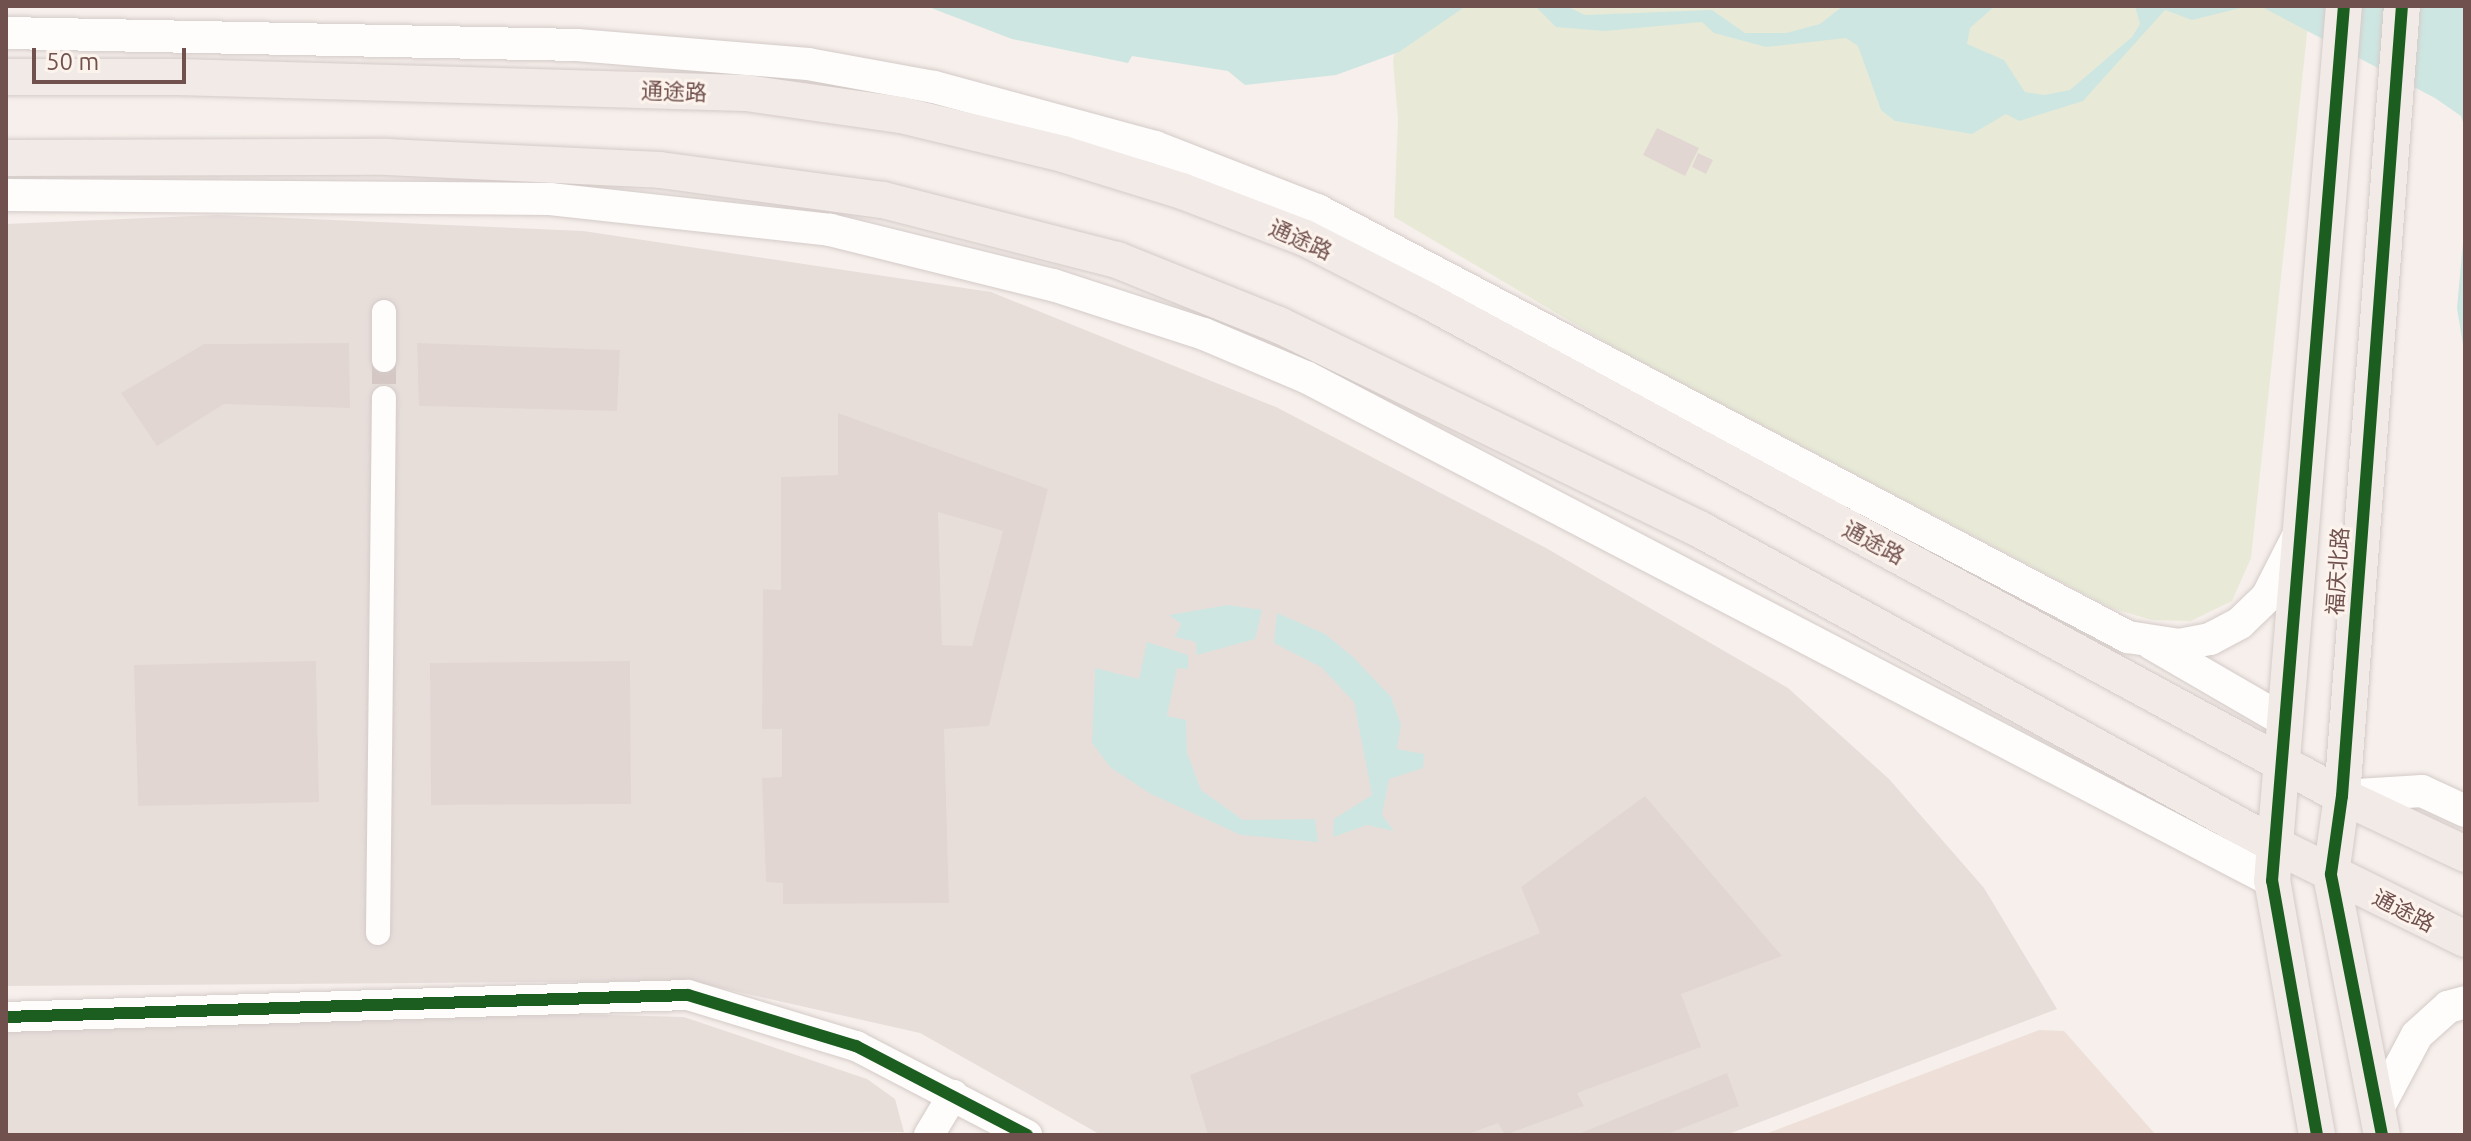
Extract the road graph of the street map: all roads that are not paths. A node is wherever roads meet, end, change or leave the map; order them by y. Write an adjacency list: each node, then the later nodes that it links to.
1 (2344, 6): 10 (main road, 福庆北路)
2 (2402, 6): 14 (main road, 福庆北路)
3 (6, 33): 11 (main road)
4 (6, 77): 13 (main road, 通途路)
5 (6, 158): 16 (main road, 通途路)
6 (6, 195): 19 (main road)
7 (384, 312): 8 (street)
8 (384, 360)
9 (384, 398): 20 (street)
10 (2303, 526): 11 (main road); 12 (main road, 福庆北路)
11 (2150, 643): 12 (main road)
12 (2285, 721): 13 (main road, 福庆北路)
13 (2280, 760): 14 (main road, 通途路); 16 (main road, 福庆北路)
14 (2342, 796): 15 (main road); 17 (main road, 通途路); 18 (main road, 福庆北路)
15 (2465, 811)
16 (2273, 844): 18 (main road, 通途路); 19 (main road, 福庆北路)
17 (2465, 854)
18 (2331, 874): 21 (main road, 通途路); 25 (main road, 福庆北路)
19 (2272, 881): 28 (main road, 福庆北路)
20 (378, 933)
21 (2465, 939)
22 (2465, 1002): 25 (main road)
23 (6, 1017): 24 (street)
24 (953, 1095): 26 (street); 27 (street)
25 (2379, 1123)
26 (929, 1135)
27 (1027, 1135)
28 (2317, 1135)

